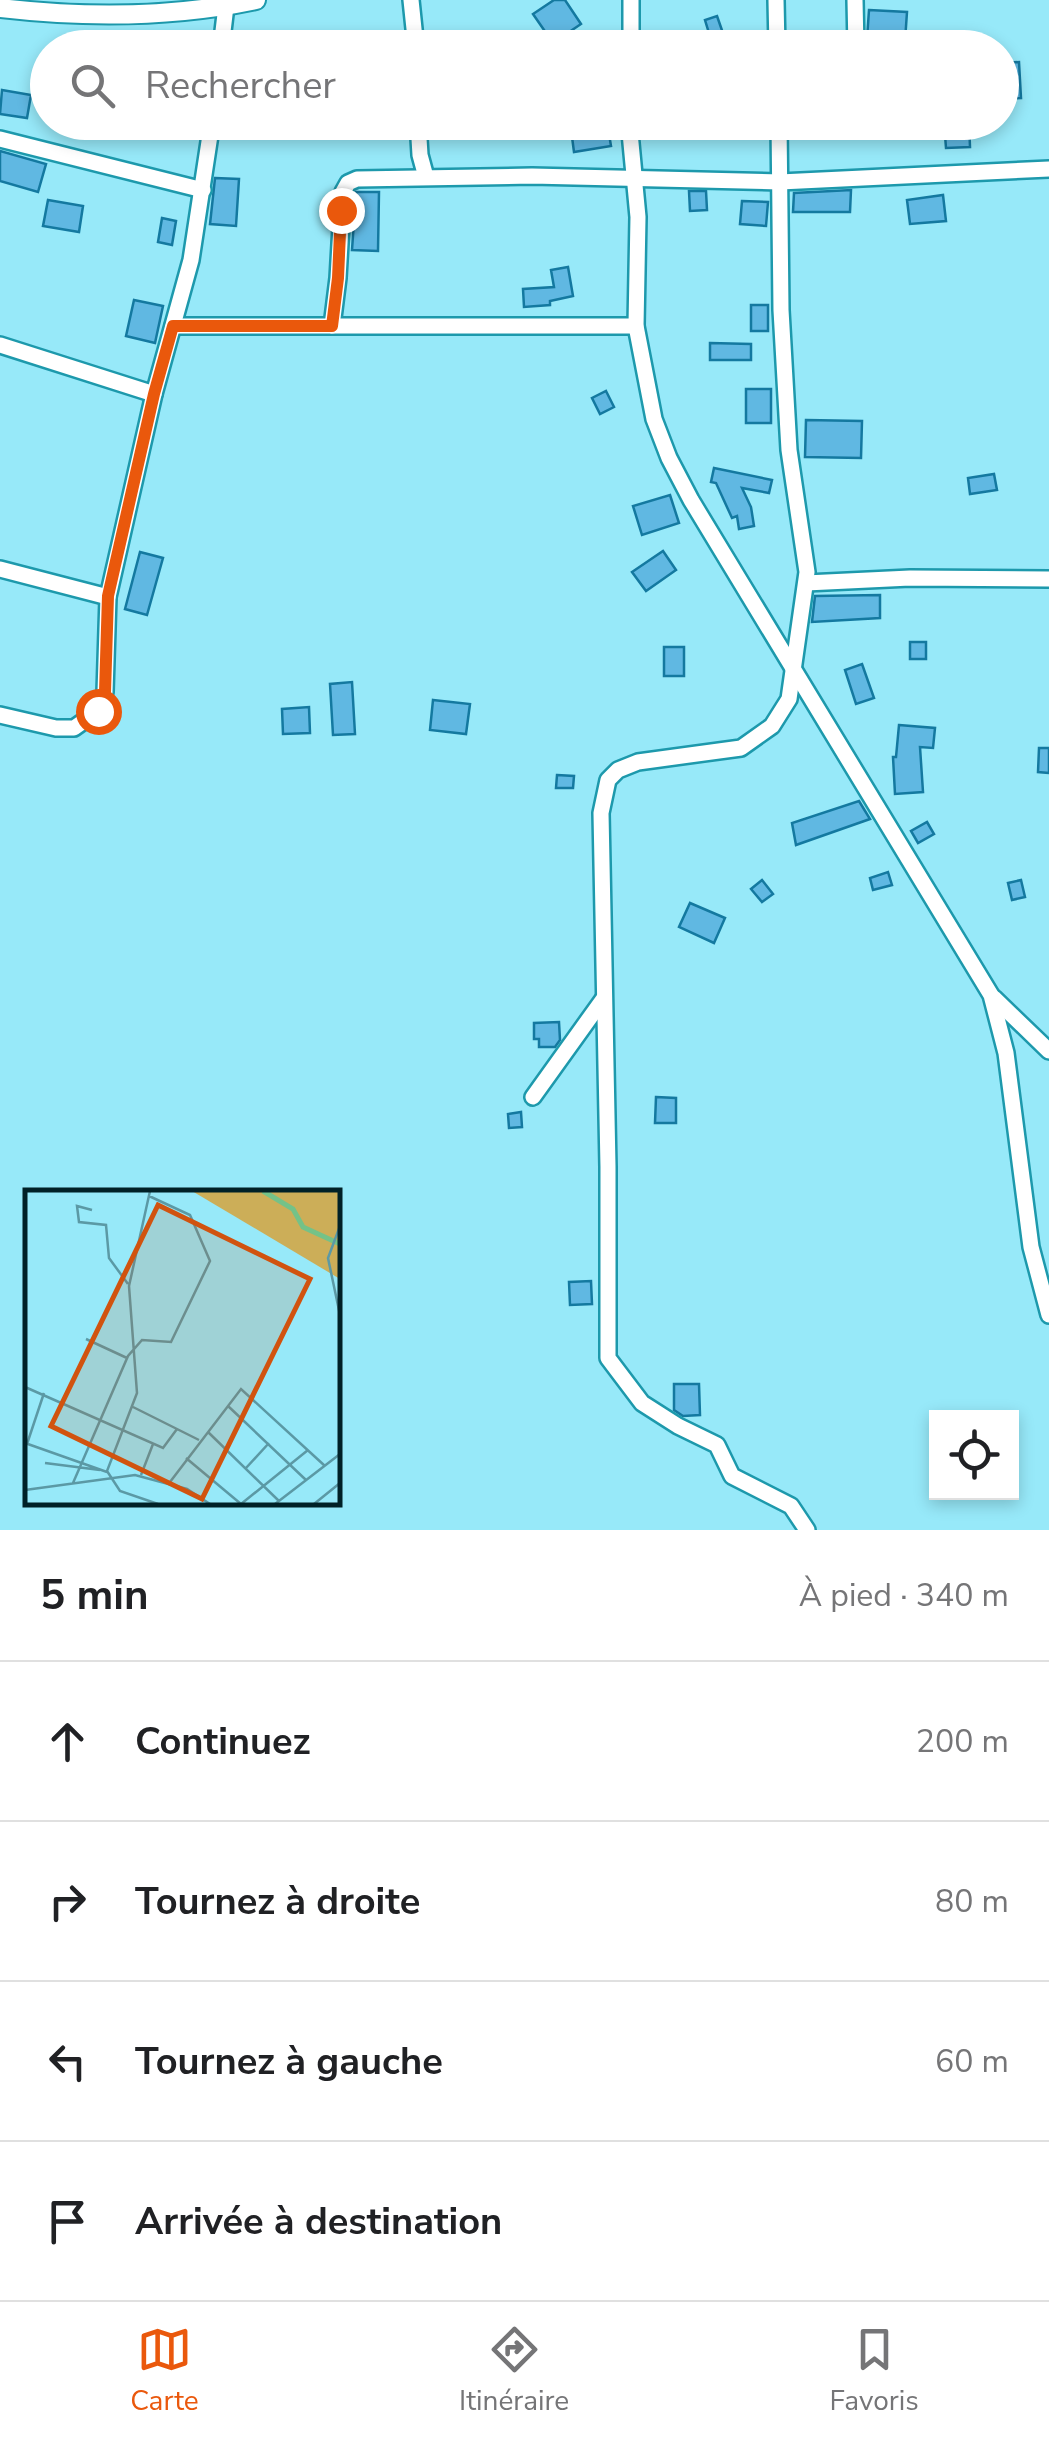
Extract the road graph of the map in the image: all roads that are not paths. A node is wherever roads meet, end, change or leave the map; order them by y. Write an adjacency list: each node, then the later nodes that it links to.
1 (5, 0): 8 (street)
2 (256, 0): 7 (street)
3 (412, 0): 10 (street)
4 (631, 0): 11 (street)
5 (776, 0): 12 (street)
6 (855, 0): 13 (street)
7 (226, 6): 8 (street); 9 (street)
8 (0, 8)
9 (223, 30)
10 (414, 30)
11 (631, 30)
12 (777, 30)
13 (856, 30)
14 (0, 139): 23 (street)
15 (210, 140): 23 (street)
16 (419, 140): 20 (street)
17 (631, 140): 21 (street)
18 (779, 140): 22 (street)
19 (1049, 169): 22 (street)
20 (426, 177): 21 (street); 25 (street)
21 (634, 178): 22 (street); 26 (street)
22 (780, 182): 31 (street)
23 (203, 190): 24 (street)
24 (173, 326): 25 (street); 28 (street)
25 (332, 326): 26 (street)
26 (636, 326): 33 (street)
27 (0, 346): 28 (street)
28 (154, 394): 32 (street)
29 (0, 569): 32 (street)
30 (1049, 579): 31 (street)
31 (806, 584): 33 (street)
32 (108, 596): 34 (street)
33 (795, 671): 35 (street); 36 (street)
34 (0, 715)
35 (991, 995): 37 (street); 39 (street)
36 (604, 998): 38 (street); 40 (street)
37 (1049, 1051)
38 (533, 1097)
39 (1049, 1315)
40 (807, 1530)

